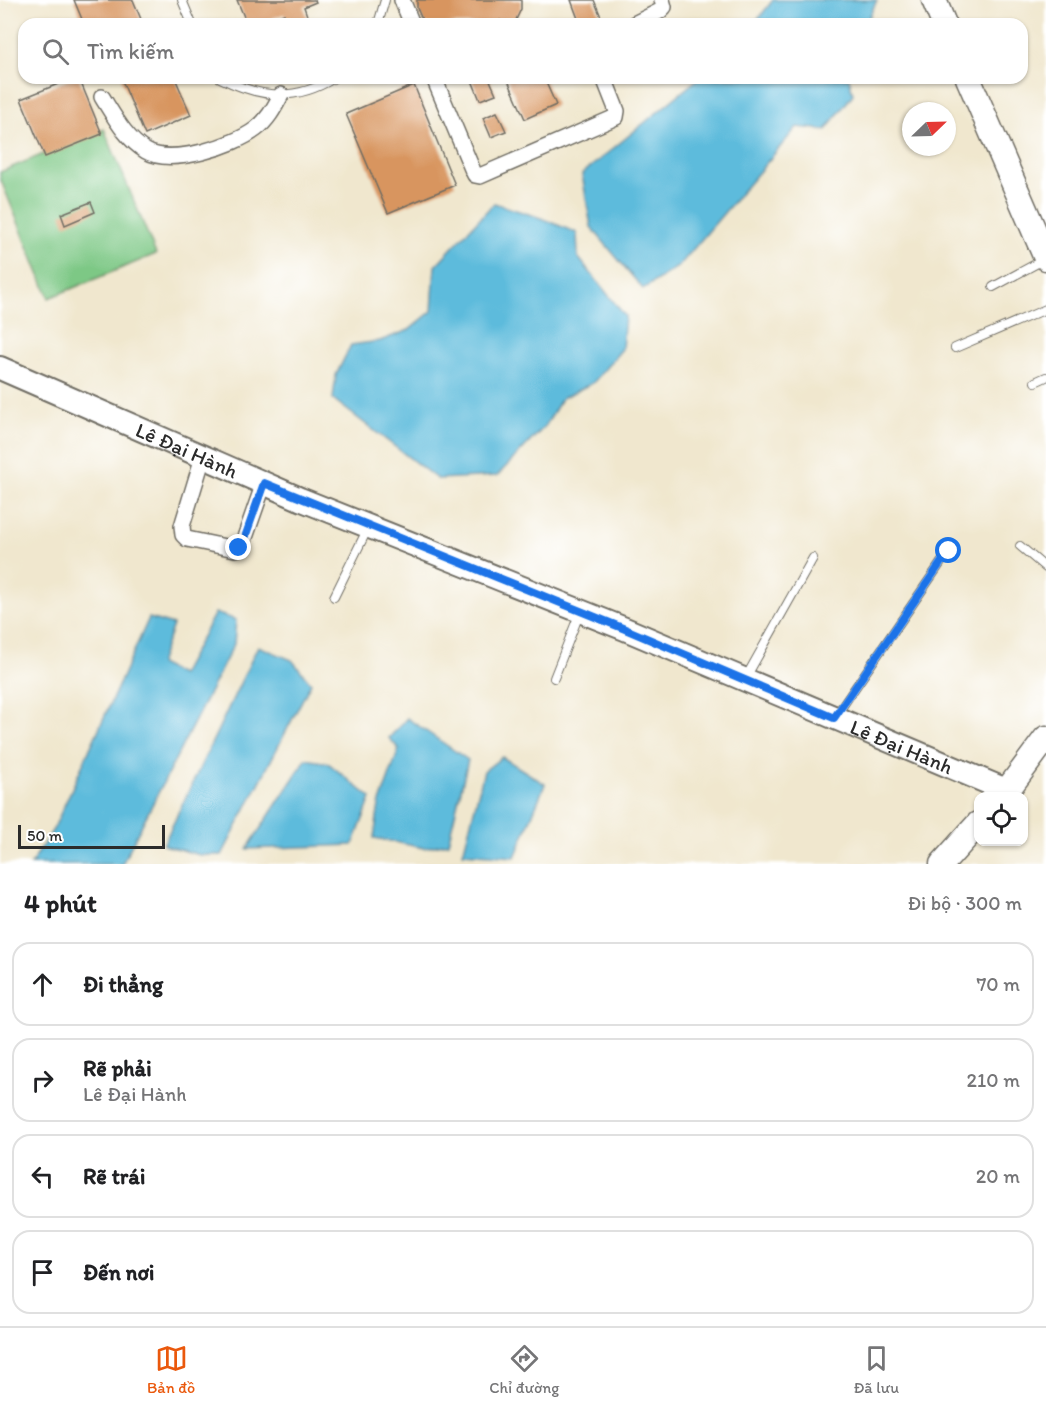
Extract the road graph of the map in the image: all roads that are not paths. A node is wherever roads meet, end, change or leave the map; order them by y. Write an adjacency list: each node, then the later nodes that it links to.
1 (182, 0): 6 (lane)
2 (385, 0): 7 (lane)
3 (402, 0): 8 (street)
4 (662, 0): 9 (street)
5 (934, 0): 10 (main road)
6 (190, 18)
7 (380, 18)
8 (410, 18)
9 (646, 18)
10 (942, 18)
11 (235, 84): 16 (lane)
12 (321, 84): 16 (lane)
13 (436, 84): 14 (street)
14 (606, 84)
15 (971, 84): 18 (main road)
16 (281, 95): 17 (street)
17 (102, 97)
18 (1046, 258): 19 (lane)
19 (993, 287)
20 (1046, 309): 21 (lane)
21 (955, 348)
22 (0, 368): 25 (main road, Lê Đại Hành)
23 (1046, 377): 24 (lane)
24 (1035, 382)
25 (203, 457): 26 (main road, Lê Đại Hành); 26 (street)
26 (264, 483): 27 (main road, Lê Đại Hành)
27 (369, 527): 32 (lane); 33 (main road, Lê Đại Hành)
28 (1020, 546): 31 (lane)
29 (949, 551): 36 (lane)
30 (813, 558): 35 (lane)
31 (1046, 568)
32 (334, 597)
33 (580, 611): 34 (lane); 35 (main road, Lê Đại Hành)
34 (554, 678)
35 (744, 680): 36 (main road, Lê Đại Hành)
36 (834, 718): 38 (main road, Lê Đại Hành)
37 (1046, 738): 39 (main road)
38 (1001, 792)
39 (1007, 792)
40 (974, 828): 41 (main road)
41 (942, 864)

